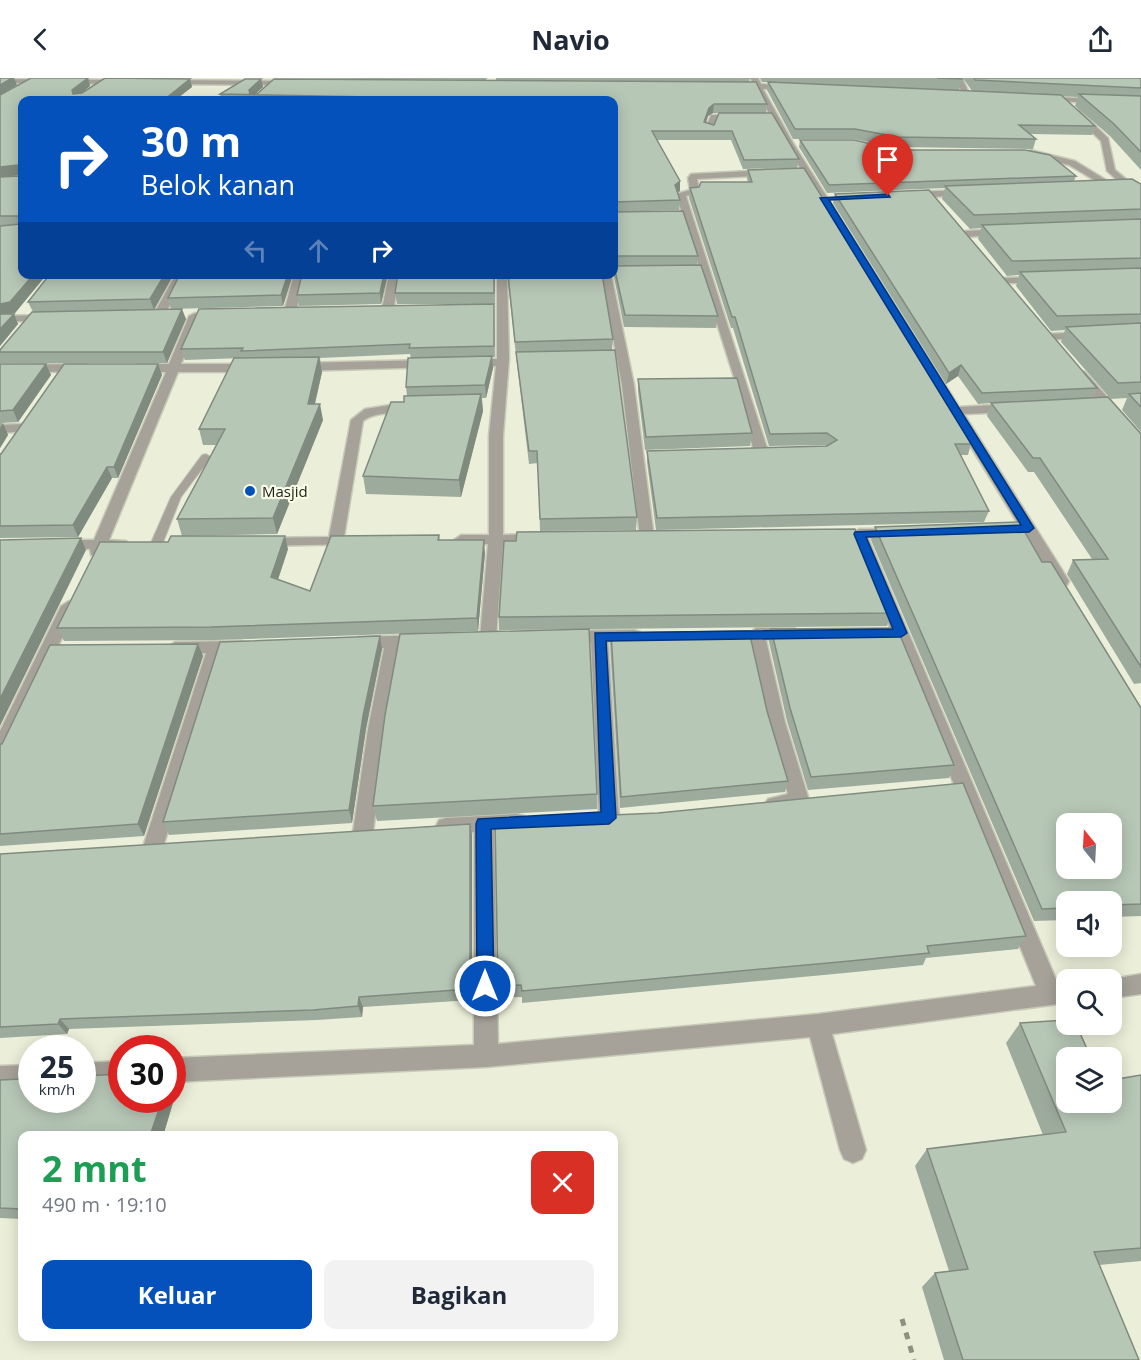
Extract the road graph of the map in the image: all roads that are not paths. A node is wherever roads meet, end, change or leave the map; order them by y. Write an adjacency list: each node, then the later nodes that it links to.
1 (958, 78): 14 (street)
2 (33, 81): 3 (street); 4 (street); 11 (street)
3 (3, 82)
4 (105, 82): 5 (street); 12 (street)
5 (138, 82)
6 (160, 82): 7 (street)
7 (305, 82)
8 (756, 82): 9 (street); 10 (street); 21 (street)
9 (723, 86)
10 (804, 88)
11 (18, 90)
12 (88, 94)
13 (956, 94): 14 (street)
14 (968, 94): 15 (street)
15 (979, 95)
16 (1034, 97): 17 (street)
17 (1058, 98): 18 (street); 29 (street)
18 (1141, 104)
19 (746, 117): 22 (street)
20 (766, 117): 21 (street)
21 (776, 117): 23 (street)
22 (709, 130)
23 (789, 143): 24 (street); 27 (street)
24 (801, 143)
25 (1023, 152): 31 (street)
26 (797, 172): 27 (street)
27 (808, 172): 65 (street)
28 (787, 173): 69 (street)
29 (1130, 187): 31 (street); 34 (street)
30 (1092, 188): 31 (street)
31 (1114, 188)
32 (973, 192): 33 (street)
33 (895, 196)
34 (1141, 196)
35 (1013, 232): 36 (street)
36 (966, 234)
37 (179, 279): 58 (street)
38 (298, 279): 45 (street)
39 (392, 279): 44 (street)
40 (502, 279): 51 (street)
41 (607, 279): 74 (street)
42 (1060, 279): 43 (street)
43 (1002, 281)
44 (423, 309)
45 (290, 312)
46 (26, 315): 47 (street); 48 (street); 49 (street)
47 (61, 318)
48 (0, 319)
49 (19, 333)
50 (1094, 335): 61 (street)
51 (506, 360): 56 (street); 77 (street)
52 (64, 368): 53 (street); 57 (street); 59 (street)
53 (97, 368)
54 (118, 368): 58 (street)
55 (266, 368): 58 (street)
56 (289, 368)
57 (0, 369)
58 (173, 369): 81 (street)
59 (52, 385)
60 (1130, 403): 61 (street)
61 (1106, 404): 62 (street); 67 (street)
62 (1083, 405)
63 (428, 407): 78 (street)
64 (1026, 408): 65 (street)
65 (956, 411): 71 (street)
66 (0, 429): 68 (street)
67 (1141, 443)
68 (11, 445)
69 (793, 451)
70 (206, 457): 83 (lane)
71 (1029, 528): 72 (street); 86 (street)
72 (1006, 529)
73 (916, 532): 88 (street)
74 (647, 537)
75 (554, 539): 77 (street)
76 (451, 540): 77 (street)
77 (496, 540): 95 (street)
78 (336, 541): 79 (street); 80 (street)
79 (370, 541)
80 (252, 543)
81 (100, 544): 82 (street); 83 (street); 84 (street)
82 (41, 545)
83 (151, 545)
84 (89, 565)
85 (74, 596): 102 (street)
86 (1070, 596)
87 (879, 633): 88 (street)
88 (901, 633): 105 (street)
89 (812, 634): 108 (street)
90 (599, 636): 91 (street); 93 (street); 111 (street)
91 (655, 636)
92 (511, 637): 95 (street)
93 (544, 637)
94 (471, 638): 95 (street)
95 (488, 638)
96 (442, 640): 97 (street)
97 (394, 642): 98 (street); 117 (street)
98 (339, 644)
99 (263, 646): 101 (street)
100 (160, 648): 101 (street)
101 (216, 648): 119 (street)
102 (48, 649): 103 (street); 104 (street)
103 (70, 649)
104 (0, 750)
105 (965, 786): 106 (street); 122 (street)
106 (941, 788)
107 (823, 798): 108 (street)
108 (799, 800): 109 (street)
109 (750, 806)
110 (633, 817): 111 (street)
111 (609, 818): 112 (street)
112 (586, 819)
113 (541, 821): 114 (street)
114 (484, 824): 115 (street); 125 (street)
115 (429, 827)
116 (385, 830): 117 (street)
117 (363, 832): 118 (street)
118 (339, 834)
119 (175, 845)
120 (1141, 984): 121 (street)
121 (1122, 986)
122 (1056, 987)
123 (1056, 994): 124 (street)
124 (818, 1026): 125 (street); 129 (street)
125 (486, 1056): 126 (street)
126 (186, 1069)
127 (18, 1077): 128 (street)
128 (0, 1078)
129 (853, 1150)

